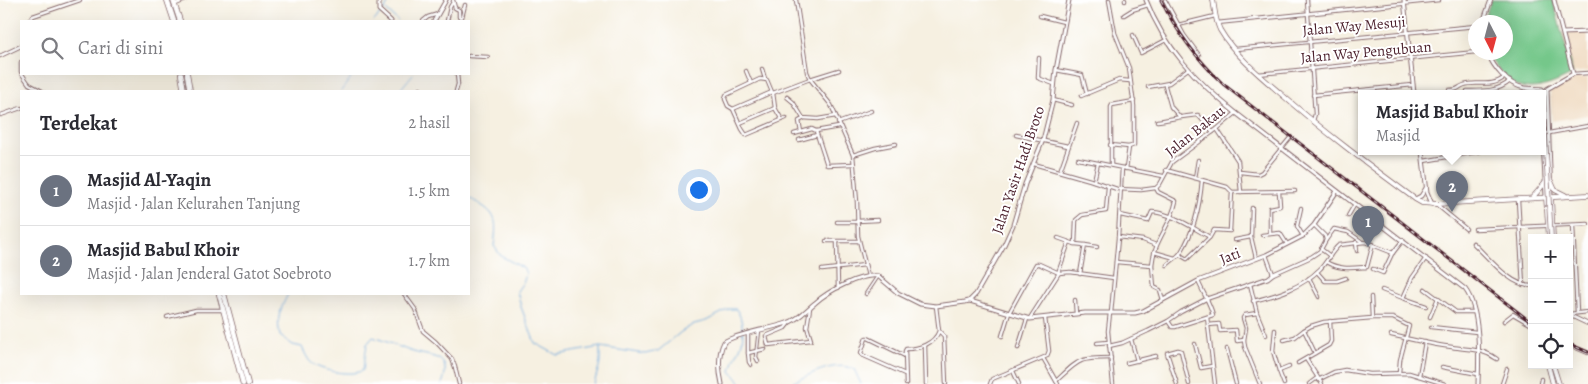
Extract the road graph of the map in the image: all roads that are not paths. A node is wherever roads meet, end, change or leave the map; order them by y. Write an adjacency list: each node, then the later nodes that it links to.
1 (80, 0): 27 (street)
2 (167, 0): 28 (highway)
3 (186, 0): 17 (street)
4 (379, 0): 30 (street)
5 (446, 0): 22 (street)
6 (796, 0): 69 (street)
7 (1069, 0): 34 (street, Jalan Yasir Hadi Broto)
8 (1109, 0): 70 (street)
9 (1146, 0): 20 (street)
10 (1166, 0): 36 (street)
11 (1214, 0): 26 (main road)
12 (1306, 0): 21 (street)
13 (1439, 0): 18 (street)
14 (1491, 0): 24 (street)
15 (1554, 0): 40 (street)
16 (453, 1): 19 (street); 33 (street)
17 (174, 2): 29 (highway)
18 (1404, 2): 21 (street); 38 (street)
19 (465, 5)
20 (1148, 6): 23 (street); 42 (street)
21 (1307, 13): 35 (street); 43 (street)
22 (438, 14): 31 (street); 32 (street)
23 (1124, 15)
24 (1485, 15)
25 (1040, 16): 34 (street)
26 (1215, 16): 35 (main road); 36 (street)
27 (30, 20)
28 (174, 20)
29 (180, 20)
30 (390, 20)
31 (424, 20)
32 (435, 20)
33 (447, 20)
34 (1064, 22): 58 (street, Jalan Yasir Hadi Broto)
35 (1217, 22): 45 (main road)
36 (1178, 25): 47 (street)
37 (1468, 27): 38 (street, Jalan Way Mesuji)
38 (1407, 32): 43 (street, Jalan Way Mesuji); 52 (street)
39 (1588, 32): 40 (street)
40 (1563, 33): 62 (street)
41 (1133, 35): 42 (street)
42 (1166, 40): 56 (street)
43 (1309, 41): 45 (street, Jalan Way Mesuji); 54 (street)
44 (20, 46): 48 (street)
45 (1235, 49): 61 (main road)
46 (1468, 53): 52 (street, Jalan Way Pengubuan)
47 (1199, 55)
48 (0, 56)
49 (470, 56): 50 (street)
50 (488, 57)
51 (1039, 58): 73 (street)
52 (1410, 59): 54 (street, Jalan Way Pengubuan); 75 (street)
53 (1491, 60): 67 (street)
54 (1311, 68): 61 (street, Jalan Way Pengubuan); 91 (street)
55 (762, 69): 68 (street)
56 (1188, 69): 77 (street); 102 (street)
57 (839, 70): 69 (street)
58 (1056, 70): 73 (street, Jalan Yasir Hadi Broto); 90 (street)
59 (746, 71): 72 (street)
60 (1588, 73): 62 (street)
61 (1258, 74): 110 (main road)
62 (1574, 74): 92 (street)
63 (23, 75): 80 (street)
64 (181, 75): 81 (highway)
65 (188, 75): 82 (highway)
66 (457, 75): 83 (street)
67 (1505, 77): 71 (street); 74 (street)
68 (765, 79): 72 (street); 89 (street)
69 (810, 79): 89 (street); 104 (street)
70 (1130, 81): 90 (street); 96 (street)
71 (1510, 81): 78 (street); 79 (street)
72 (751, 83): 99 (street)
73 (1054, 84): 95 (street, Jalan Yasir Hadi Broto)
74 (1491, 84): 79 (street); 85 (street)
75 (1413, 85): 84 (street); 91 (street)
76 (1166, 86): 105 (street)
77 (1148, 87)
78 (1526, 88): 87 (street); 88 (street)
79 (1495, 89): 86 (street)
80 (40, 90)
81 (184, 90)
82 (190, 90)
83 (456, 90)
84 (1414, 90)
85 (1449, 90)
86 (1486, 90)
87 (1531, 90)
88 (1543, 90)
89 (772, 93): 99 (street); 100 (street)
90 (1087, 94): 93 (street)
91 (1313, 94): 110 (street)
92 (1546, 94): 114 (street)
93 (1081, 96)
94 (787, 97): 107 (street)
95 (1053, 100): 97 (street); 127 (street, Jalan Yasir Hadi Broto)
96 (1134, 101): 129 (street); 131 (street)
97 (1072, 105)
98 (20, 108): 103 (street)
99 (733, 108): 113 (street)
100 (776, 108): 108 (street); 113 (street)
101 (871, 111): 111 (street)
102 (1236, 113): 117 (street, Jalan Bakau); 132 (street)
103 (1, 115)
104 (836, 116): 107 (street); 111 (street)
105 (1179, 116): 109 (street); 120 (street)
106 (786, 118): 108 (street)
107 (804, 118): 119 (street)
108 (782, 120): 113 (street)
109 (1157, 121)
110 (1313, 121): 169 (main road)
111 (838, 122): 116 (street)
112 (1077, 123): 130 (street)
113 (740, 124)
114 (1548, 126): 122 (main road)
115 (1588, 126): 122 (street)
116 (839, 127): 118 (street); 133 (street)
117 (1218, 129): 120 (street, Jalan Bakau); 148 (street)
118 (816, 131): 119 (street); 123 (street)
119 (801, 132): 121 (street)
120 (1213, 132): 146 (street, Jalan Bakau)
121 (794, 134)
122 (1547, 134): 153 (street); 190 (main road, bridge)
123 (817, 135): 126 (street); 141 (street)
124 (1016, 135): 127 (street)
125 (1290, 138): 132 (street)
126 (799, 140)
127 (1043, 140): 130 (street); 142 (street, Jalan Yasir Hadi Broto)
128 (896, 144): 133 (street)
129 (1110, 145): 131 (street); 143 (street)
130 (1068, 146): 147 (street)
131 (1128, 147): 145 (street)
132 (1282, 148): 148 (street); 159 (street)
133 (852, 155): 141 (street)
134 (1423, 155): 139 (street)
135 (1459, 155): 139 (street)
136 (1543, 155): 154 (street)
137 (1078, 159): 140 (street)
138 (1198, 160): 150 (street)
139 (1424, 161): 157 (street)
140 (1098, 163): 143 (street); 152 (street)
141 (854, 164): 180 (street)
142 (1034, 164): 147 (street); 259 (street, Jalan Yasir Hadi Broto)
143 (1110, 166): 144 (street)
144 (1122, 168): 145 (street); 158 (street)
145 (1126, 169): 149 (street)
146 (1166, 170): 149 (street, Jalan Bakau); 150 (street)
147 (1060, 171): 152 (street)
148 (1240, 172): 162 (street)
149 (1163, 176): 156 (street, Jalan Bakau)
150 (1195, 178): 151 (street)
151 (1202, 180): 161 (street); 185 (street)
152 (1094, 181): 155 (street)
153 (1551, 181): 165 (main road); 166 (street)
154 (1545, 183): 167 (main road); 168 (street)
155 (1108, 187): 158 (street); 208 (street)
156 (1156, 188): 158 (street); 177 (street)
157 (1427, 188): 169 (street); 172 (street)
158 (1120, 190): 175 (street)
159 (1337, 190): 171 (street); 183 (street, Jati)
160 (1295, 191): 163 (street)
161 (1232, 192): 162 (street); 197 (street)
162 (1241, 192): 163 (street)
163 (1279, 192): 189 (street)
164 (1588, 195): 165 (main road)
165 (1569, 196): 166 (main road)
166 (1551, 197): 168 (main road); 184 (main road)
167 (1531, 198): 168 (main road); 170 (main road)
168 (1546, 198): 184 (main road)
169 (1415, 199): 172 (main road)
170 (1518, 200): 172 (main road); 186 (street)
171 (1356, 204): 176 (street); 200 (street)
172 (1434, 204): 187 (street)
173 (1252, 208): 195 (street)
174 (1301, 208): 194 (street)
175 (1120, 215): 177 (street); 193 (street)
176 (1348, 216)
177 (1171, 218): 185 (street); 212 (street)
178 (878, 220): 180 (street)
179 (837, 222): 180 (street)
180 (857, 222): 202 (street)
181 (1588, 224): 182 (street)
182 (1573, 225): 184 (street); 269 (street)
183 (1314, 226): 194 (street, Jati); 199 (street)
184 (1550, 227): 186 (street); 191 (main road)
185 (1193, 228): 197 (street); 218 (street)
186 (1519, 228): 188 (street); 243 (street)
187 (1466, 229)
188 (1475, 229)
189 (1270, 233): 192 (street); 209 (street)
190 (1551, 234)
191 (1551, 234)
192 (1262, 235)
193 (1118, 236): 212 (street); 224 (street)
194 (1303, 236): 209 (street, Jati)
195 (1251, 237): 198 (street); 222 (street)
196 (1058, 238): 204 (street)
197 (1208, 238): 218 (street)
198 (1235, 240)
199 (1326, 240): 206 (street); 214 (street)
200 (1403, 240): 217 (street); 223 (street)
201 (826, 241): 203 (street)
202 (859, 241): 203 (street); 227 (street)
203 (837, 242): 229 (street)
204 (1069, 242): 208 (street); 233 (street)
205 (1356, 242): 206 (street); 215 (street); 220 (street)
206 (1362, 242): 210 (street)
207 (1473, 243): 243 (street)
208 (1075, 244): 211 (street)
209 (1287, 244): 219 (street, Jati)
210 (1373, 244): 217 (street); 225 (street)
211 (1085, 245): 213 (street); 234 (street)
212 (1156, 245): 216 (street)
213 (1096, 247)
214 (1322, 249): 220 (street); 235 (street)
215 (1357, 251)
216 (1154, 252): 221 (street); 226 (street)
217 (1393, 253): 230 (street)
218 (1180, 254): 221 (street)
219 (1266, 255): 222 (street, Jati); 235 (street)
220 (1330, 256): 225 (street)
221 (1175, 258): 228 (street)
222 (1256, 258): 241 (street, Jati)
223 (1426, 258): 254 (street); 265 (street)
224 (1116, 262): 226 (street); 238 (street)
225 (1326, 262): 232 (street)
226 (1152, 264): 258 (street)
227 (865, 265): 229 (street); 236 (street)
228 (1166, 265)
229 (837, 268): 231 (street); 245 (street)
230 (1373, 269)
231 (822, 270)
232 (1317, 272): 239 (street); 240 (street)
233 (1059, 273): 234 (street); 267 (street); 279 (street)
234 (1080, 274): 238 (street)
235 (1272, 274): 242 (street)
236 (868, 276): 237 (street); 245 (street)
237 (878, 276): 248 (street); 261 (street)
238 (1114, 278): 268 (street)
239 (1309, 278): 252 (street); 260 (street)
240 (1346, 278)
241 (1198, 281): 256 (street); 258 (street, Jati)
242 (1250, 284): 256 (street); 260 (street)
243 (1522, 285): 244 (street)
244 (1528, 286)
245 (838, 289): 263 (street)
246 (1425, 289): 255 (street)
247 (1382, 290): 254 (street)
248 (866, 294)
249 (219, 295): 264 (highway)
250 (224, 295): 344 (highway)
251 (405, 295): 345 (street)
252 (1319, 297)
253 (1371, 298): 278 (street)
254 (1403, 298): 262 (street)
255 (1438, 298): 265 (street); 274 (street)
256 (1206, 299): 277 (street); 280 (street)
257 (1075, 300): 270 (street)
258 (1163, 300): 268 (street, Jati)
259 (969, 301): 261 (street); 267 (street)
260 (1254, 301): 271 (street)
261 (936, 306): 291 (street)
262 (1426, 306)
263 (810, 307): 283 (street); 283 (street)
264 (222, 310): 273 (street); 343 (highway)
265 (1474, 312): 292 (street)
266 (1588, 312): 269 (street)
267 (1009, 313): 279 (street); 296 (street)
268 (1110, 313): 270 (street, Jati); 301 (street)
269 (1576, 313): 272 (street)
270 (1076, 314): 276 (street, Jati)
271 (1257, 314): 294 (street); 299 (street)
272 (1573, 314)
273 (167, 317)
274 (1430, 317)
275 (1573, 317): 285 (street)
276 (1045, 318): 279 (street, Jati); 319 (street)
277 (1207, 318): 280 (street); 286 (street)
278 (1372, 318): 282 (street); 297 (street)
279 (1028, 319): 308 (street)
280 (1168, 321): 298 (street)
281 (1504, 321): 284 (street)
282 (1330, 322): 290 (street); 314 (street)
283 (789, 323): 288 (street)
284 (1529, 324)
285 (1588, 324)
286 (1208, 326): 299 (street); 329 (street)
287 (1430, 327): 292 (street)
288 (760, 330): 293 (street); 312 (street)
289 (1275, 330): 335 (street)
290 (1304, 330): 300 (street); 314 (street)
291 (939, 331): 305 (street); 349 (street)
292 (1477, 332): 311 (street)
293 (748, 334): 313 (street); 346 (street)
294 (1266, 335)
295 (1391, 335): 297 (street)
296 (1002, 336)
297 (1406, 338): 302 (street); 336 (street)
298 (1131, 339): 306 (street); 324 (street)
299 (1244, 340): 357 (street)
300 (1284, 340)
301 (1109, 342): 303 (street); 306 (street)
302 (1424, 342): 311 (street); 339 (street)
303 (1097, 343)
304 (1195, 344): 329 (street)
305 (925, 346): 316 (street); 348 (street)
306 (1109, 346): 320 (street)
307 (1573, 347): 315 (street)
308 (1018, 348)
309 (765, 349): 312 (street)
310 (1227, 349): 356 (street)
311 (1479, 349): 322 (street); 338 (street)
312 (756, 352): 313 (street); 318 (street)
313 (748, 353): 325 (street)
314 (1315, 353): 321 (street)
315 (1588, 353)
316 (905, 356): 337 (street); 337 (street)
317 (1156, 356): 324 (street)
318 (756, 357): 323 (street); 325 (street)
319 (1043, 358): 334 (street); 342 (street)
320 (1110, 358): 342 (street); 352 (street)
321 (1306, 359): 327 (street); 340 (street)
322 (1497, 359)
323 (758, 361)
324 (1137, 361): 326 (street)
325 (749, 362): 328 (street)
326 (1127, 363)
327 (1298, 363)
328 (751, 365)
329 (1212, 366): 355 (street)
330 (1289, 367): 335 (street)
331 (1442, 367): 338 (street)
332 (1507, 369): 363 (street)
333 (1551, 369): 365 (main road)
334 (1012, 370): 350 (street); 351 (street)
335 (1279, 371): 358 (street)
336 (1399, 373): 339 (street); 340 (street)
337 (906, 374): 347 (street)
338 (1478, 374): 362 (street)
339 (1420, 376): 361 (street)
340 (1318, 379): 359 (street); 360 (street)
341 (1541, 379): 364 (street)
342 (1057, 382)
343 (243, 384)
344 (248, 384)
345 (459, 384)
346 (722, 384)
347 (906, 384)
348 (926, 384)
349 (946, 384)
350 (990, 384)
351 (1019, 384)
352 (1113, 384)
353 (1177, 384): 354 (street)
354 (1189, 384)
355 (1215, 384)
356 (1236, 384)
357 (1260, 384)
358 (1284, 384)
359 (1309, 384)
360 (1322, 384)
361 (1445, 384)
362 (1478, 384)
363 (1502, 384)
364 (1540, 384)
365 (1556, 384)

